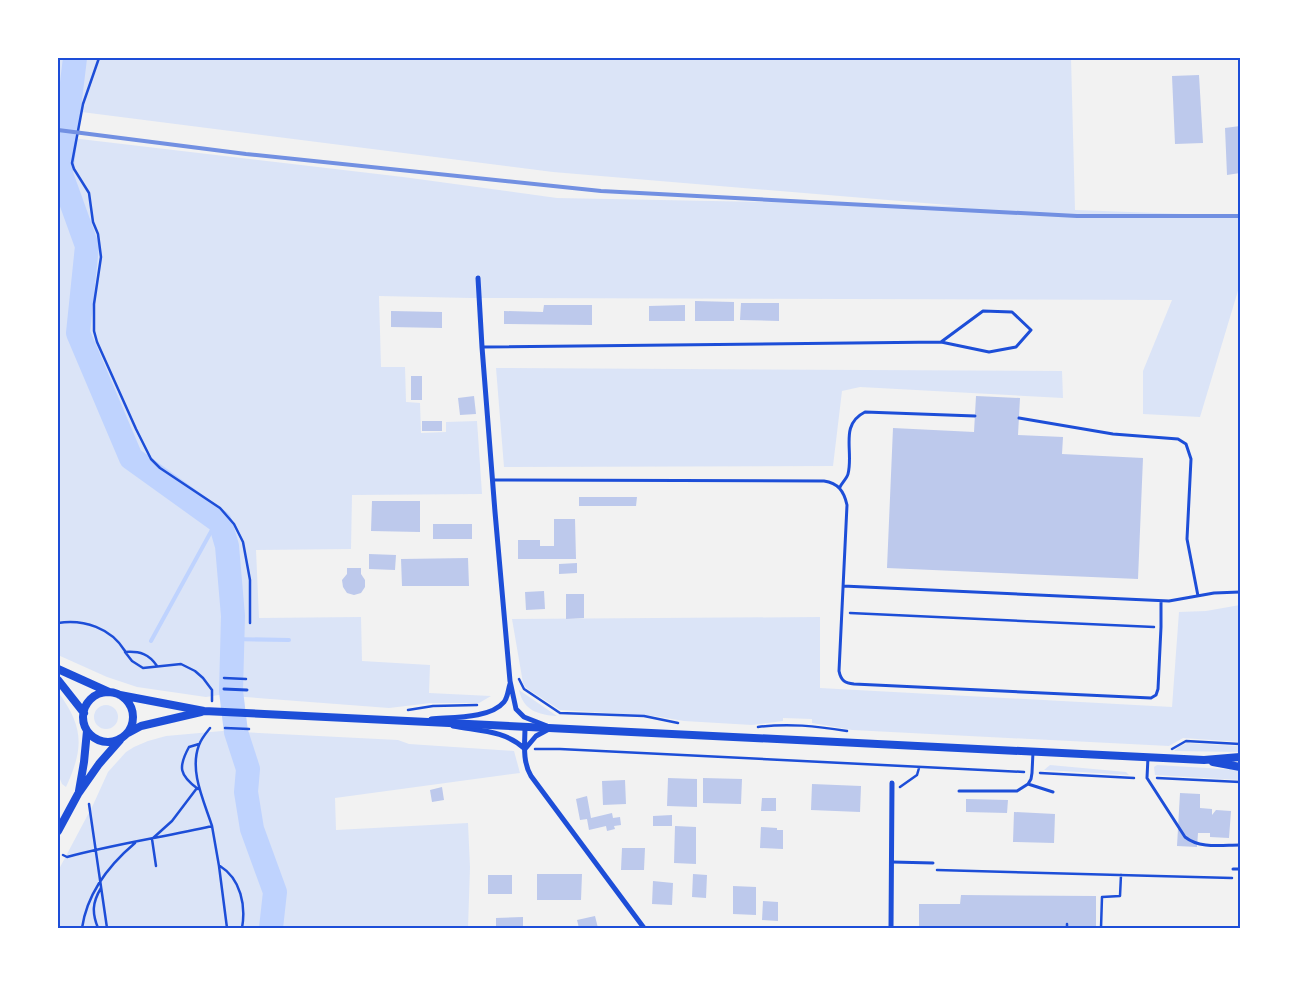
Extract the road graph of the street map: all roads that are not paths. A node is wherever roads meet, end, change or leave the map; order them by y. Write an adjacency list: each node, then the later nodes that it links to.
1 (478, 278): 3 (street)
2 (941, 342): 2 (lane); 3 (lane)
3 (482, 347): 6 (street)
4 (975, 416): 7 (lane)
5 (1019, 418): 10 (lane)
6 (493, 480): 7 (lane); 14 (street)
7 (840, 487): 8 (lane)
8 (843, 586): 11 (lane); 11 (lane)
9 (1240, 592): 10 (lane)
10 (1198, 596): 11 (lane)
11 (1161, 601)
12 (58, 669): 17 (street)
13 (58, 680): 20 (street)
14 (510, 681): 21 (street); 23 (street)
15 (224, 689): 16 (lane)
16 (247, 690)
17 (108, 692): 18 (street); 20 (street)
18 (120, 695): 19 (street); 25 (street)
19 (204, 711): 21 (street); 25 (street)
20 (84, 712): 24 (street)
21 (420, 720): 22 (street); 26 (street)
22 (525, 727): 23 (street); 26 (street)
23 (552, 728): 26 (street); 27 (street)
24 (87, 731): 25 (street); 36 (street)
25 (124, 736): 36 (street)
26 (525, 749): 43 (street)
27 (1033, 752): 28 (street); 33 (lane)
28 (1148, 757): 30 (street); 38 (lane)
29 (1240, 757): 30 (street)
30 (1204, 760): 31 (street)
31 (1240, 767)
32 (892, 782): 39 (street)
33 (1028, 784): 34 (lane); 35 (lane)
34 (959, 790)
35 (1053, 792)
36 (78, 794): 37 (street)
37 (58, 831)
38 (1240, 845)
39 (892, 862): 40 (lane); 44 (street)
40 (933, 863)
41 (1233, 869): 42 (lane)
42 (1240, 870)
43 (644, 928)
44 (890, 928)

